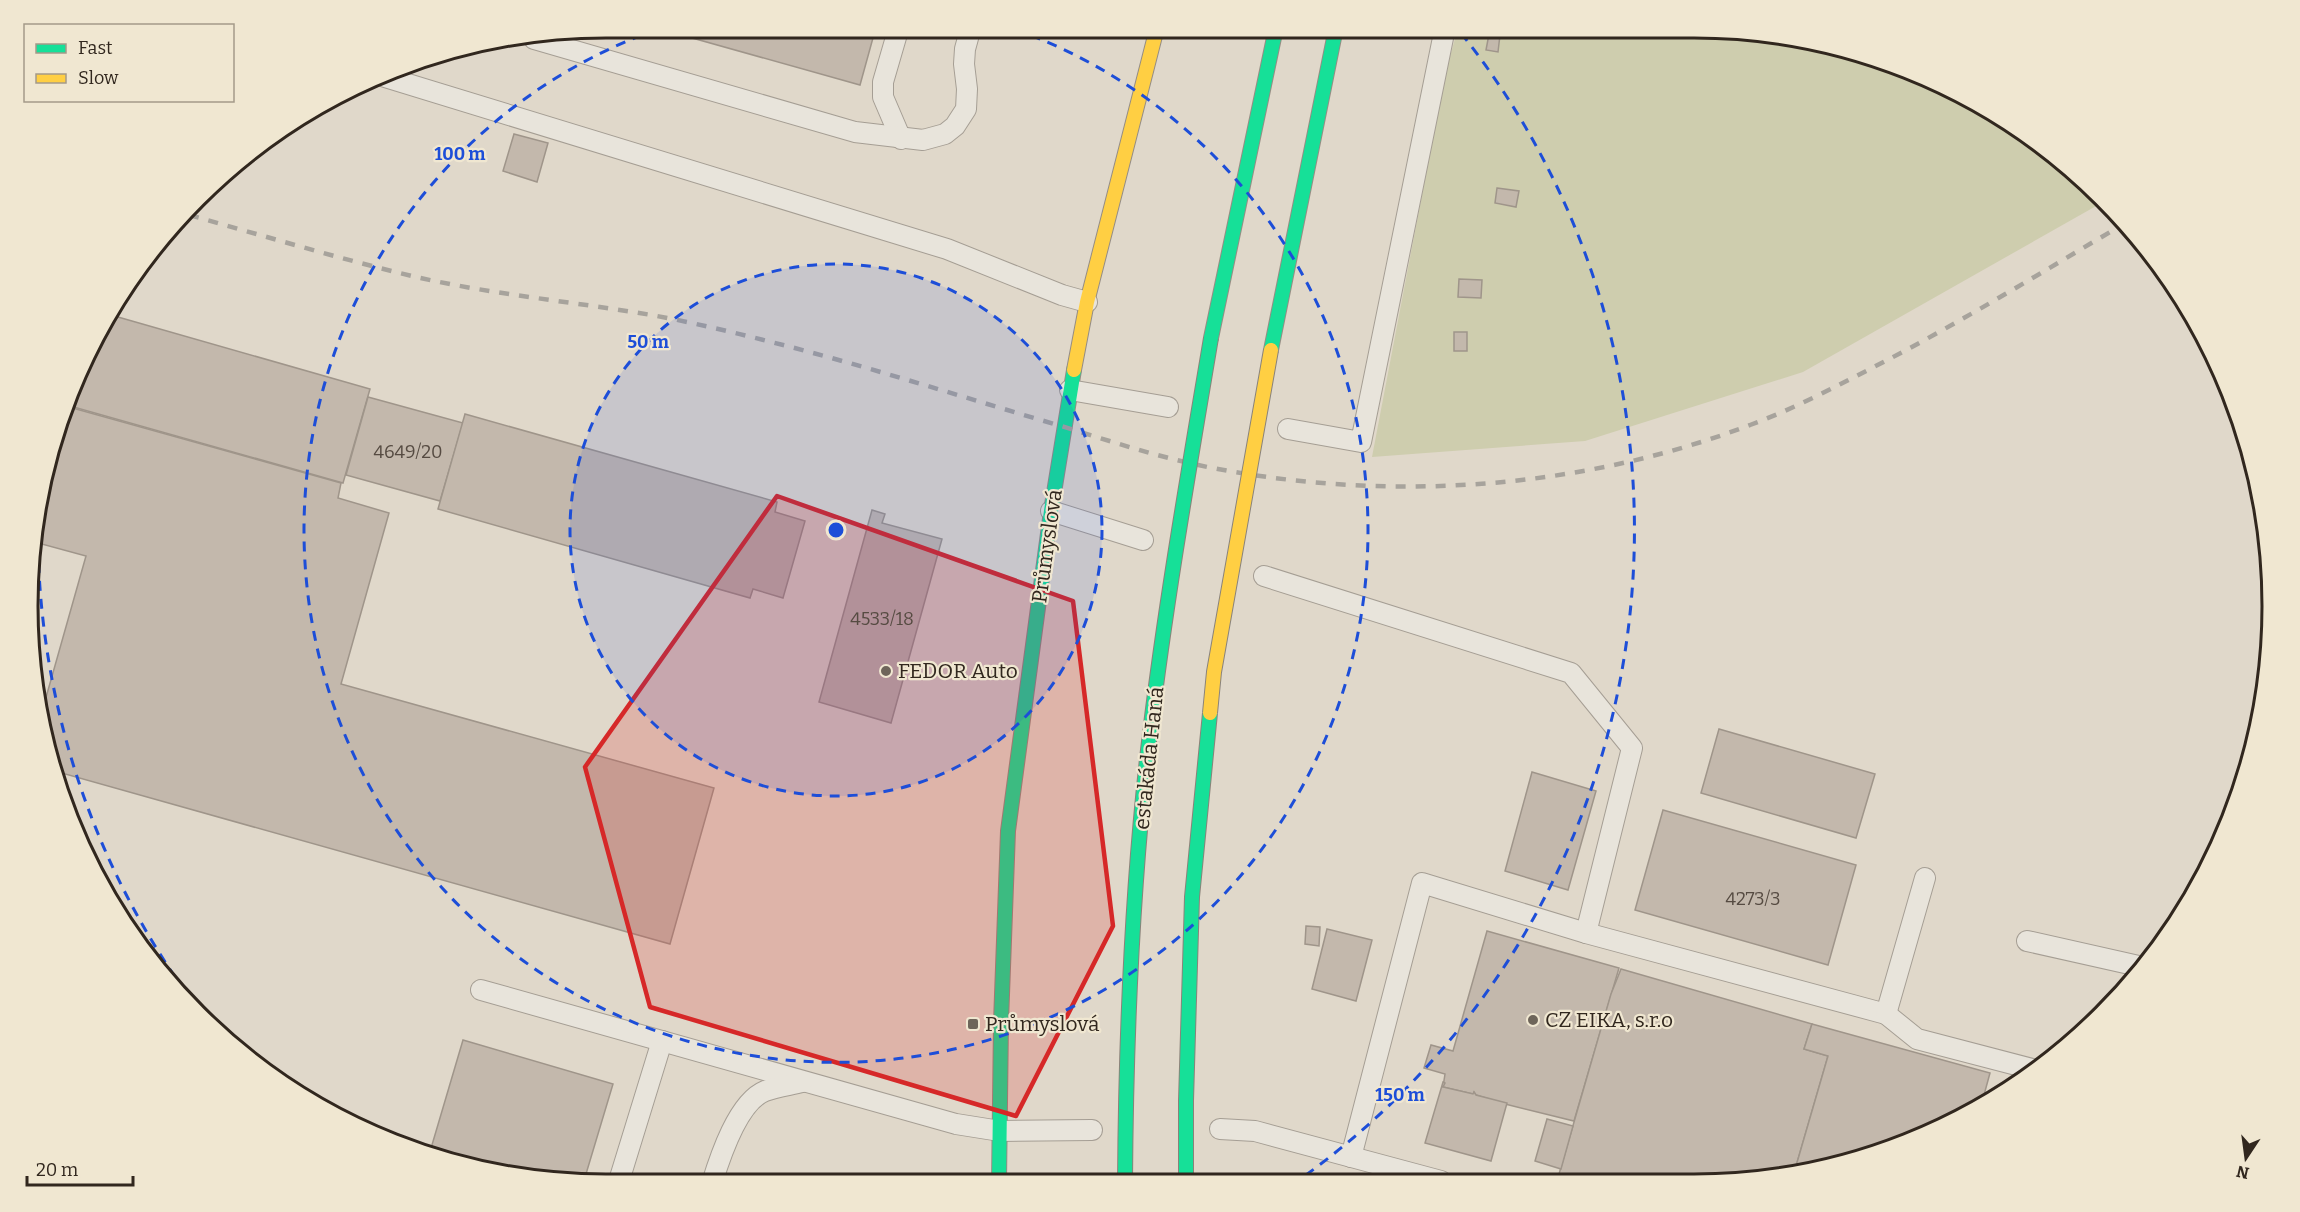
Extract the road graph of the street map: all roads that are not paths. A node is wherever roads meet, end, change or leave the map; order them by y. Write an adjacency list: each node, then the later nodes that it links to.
1 (895, 38): 9 (lane)
2 (969, 38): 9 (lane)
3 (1154, 38): 10 (main road, Průmyslová)
4 (1274, 38): 33 (main road, estakáda Haná, bridge)
5 (1334, 38): 34 (main road, bridge)
6 (1443, 38): 13 (lane)
7 (542, 41): 9 (lane)
8 (393, 79): 10 (lane)
9 (901, 139)
10 (1087, 302): 11 (main road, Průmyslová)
11 (1070, 390): 12 (lane); 14 (main road, Průmyslová)
12 (1168, 407)
13 (1288, 429)
14 (1051, 511): 15 (lane); 28 (main road, Průmyslová)
15 (1143, 540)
16 (1264, 576): 18 (lane)
17 (1925, 878): 22 (lane)
18 (1586, 933): 22 (lane); 29 (lane)
19 (2027, 941): 20 (lane)
20 (2134, 965)
21 (482, 990): 23 (lane)
22 (1887, 1014): 24 (lane)
23 (662, 1041): 25 (lane); 30 (lane)
24 (2026, 1067)
25 (805, 1082): 28 (lane); 31 (lane)
26 (1220, 1129): 29 (lane)
27 (1092, 1130): 28 (lane)
28 (1000, 1131): 32 (main road, Průmyslová)
29 (1351, 1157): 35 (lane)
30 (621, 1174)
31 (715, 1174)
32 (999, 1174)
33 (1125, 1174)
34 (1186, 1174)
35 (1415, 1174)

